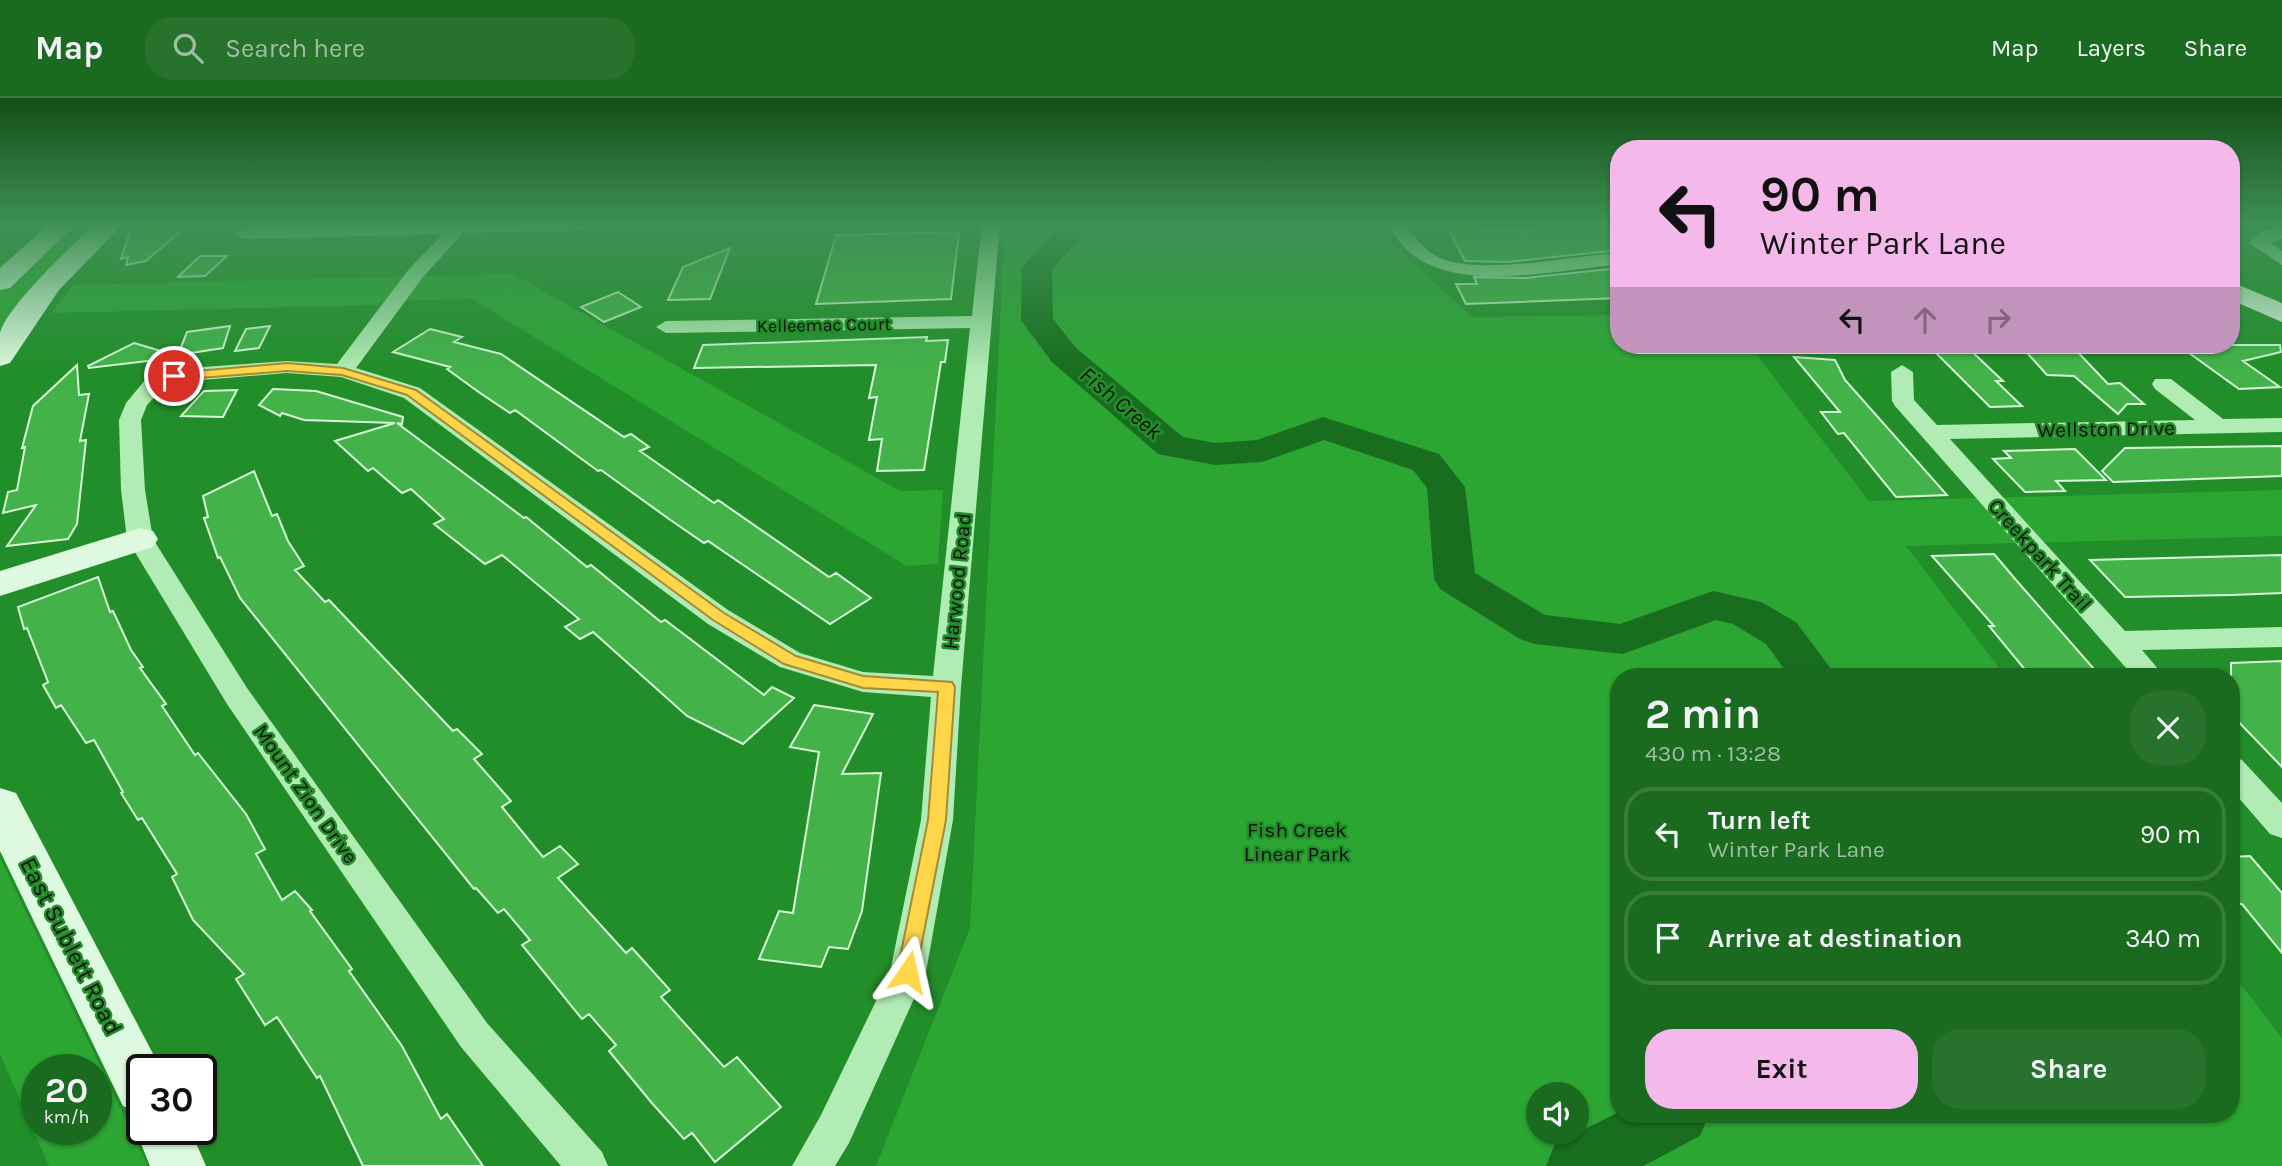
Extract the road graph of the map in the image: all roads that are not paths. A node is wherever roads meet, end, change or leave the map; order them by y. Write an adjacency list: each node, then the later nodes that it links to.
1 (61, 273): 10 (main road)
2 (416, 273): 11 (street)
3 (986, 273): 6 (street, Harwood Road)
4 (2240, 294): 5 (main road)
5 (2282, 314)
6 (982, 322): 8 (street, Kelleemac Court); 22 (street, Harwood Road)
7 (2240, 322): 9 (main road)
8 (666, 327)
9 (2282, 341)
10 (0, 357)
11 (343, 371): 17 (street, Mount Zion Drive); 22 (street)
12 (1902, 372): 16 (street, Creekpark Trail)
13 (2163, 384): 15 (street)
14 (2282, 425): 15 (street, Wellston Drive)
15 (2217, 426): 16 (street, Wellston Drive)
16 (1931, 432): 20 (street, Creekpark Trail)
17 (140, 539): 18 (main road); 29 (street, Mount Zion Drive)
18 (0, 584)
19 (2282, 637): 20 (street)
20 (2117, 640): 21 (street, Creekpark Trail)
21 (2142, 668)
22 (946, 687): 30 (street, Harwood Road)
23 (2240, 778): 25 (street)
24 (0, 804): 26 (main road, East Sublett Road)
25 (2282, 825)
26 (126, 1056)
27 (169, 1145): 28 (main road)
28 (178, 1166)
29 (588, 1166)
30 (812, 1166)

